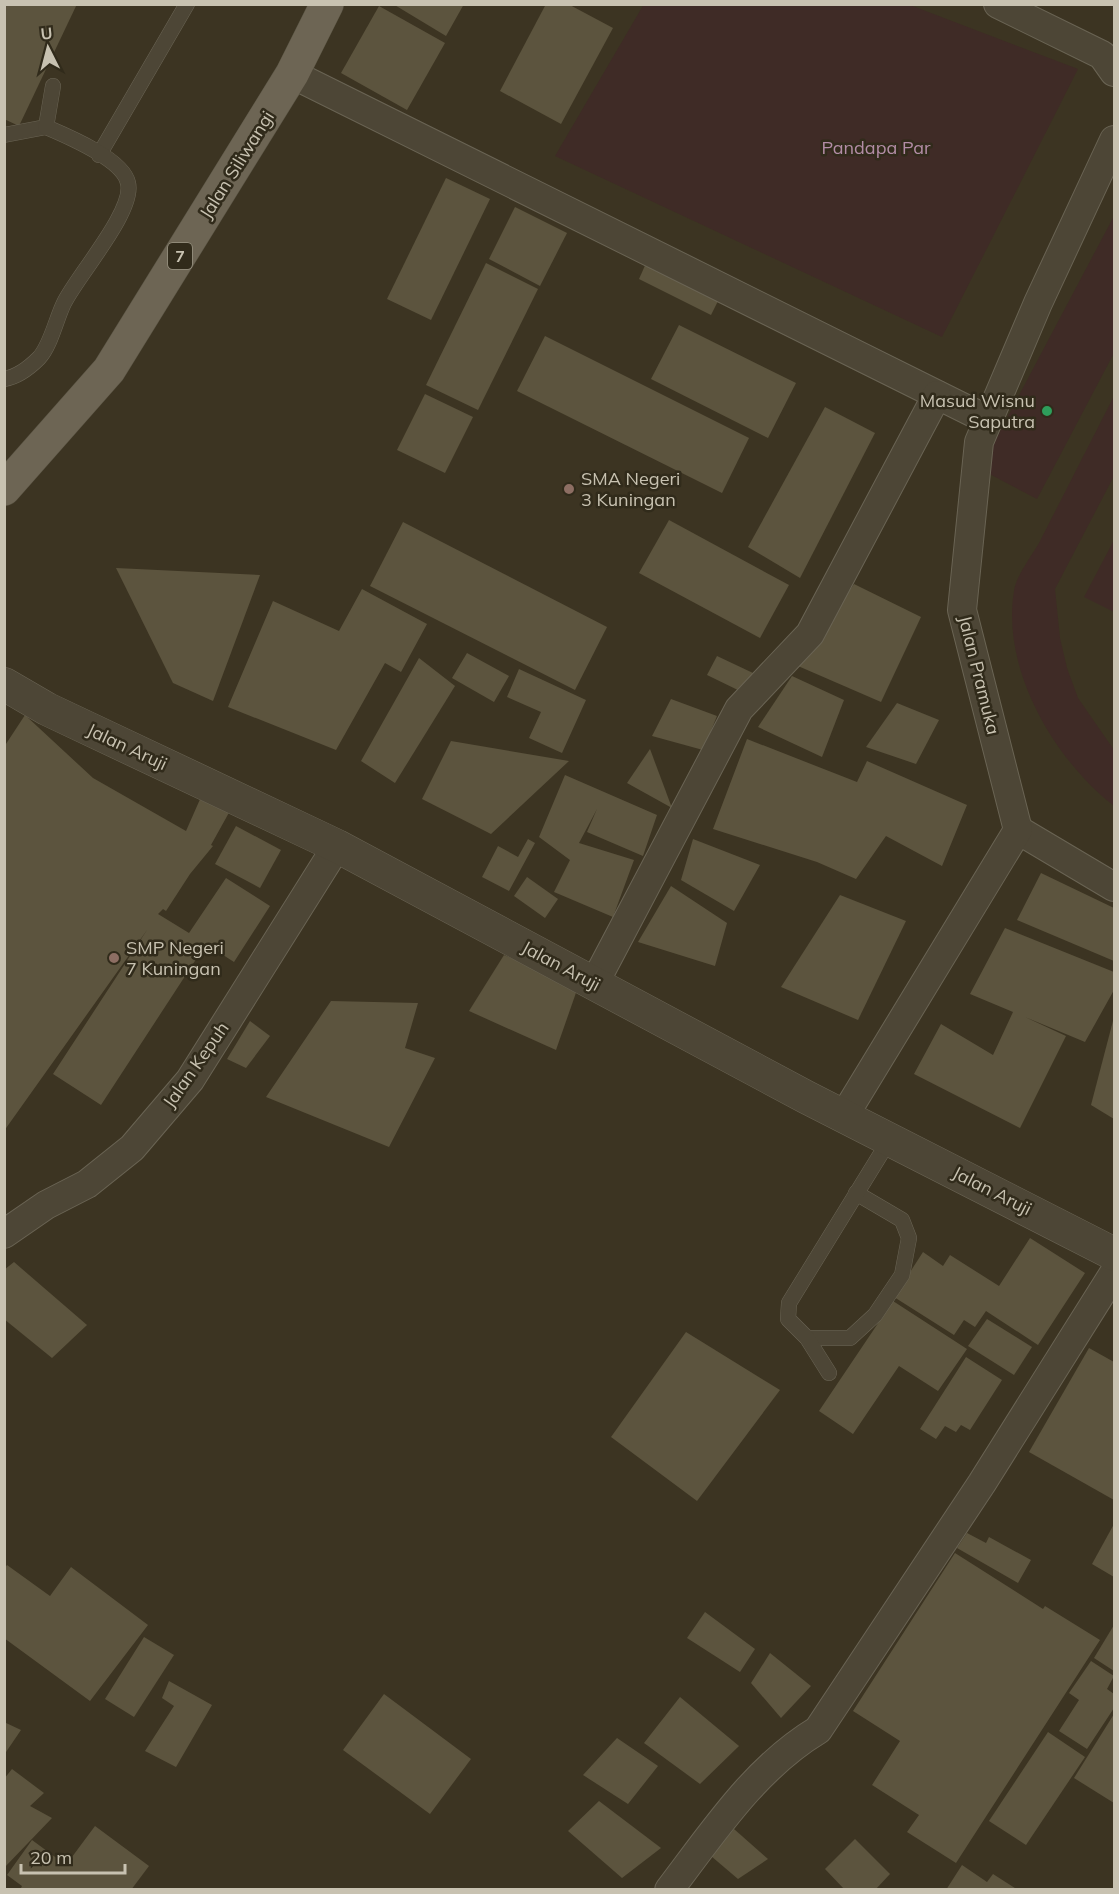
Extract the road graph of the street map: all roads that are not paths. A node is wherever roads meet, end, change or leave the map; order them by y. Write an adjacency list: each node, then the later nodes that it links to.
1 (187, 4): 10 (lane)
2 (327, 4): 5 (main road, Jalan Siliwangi / 7)
3 (998, 4): 4 (street)
4 (1114, 72)
5 (292, 74): 12 (street); 14 (main road, Jalan Siliwangi / 7)
6 (53, 86): 7 (lane)
7 (46, 127): 8 (lane); 10 (lane)
8 (4, 135)
9 (1114, 140): 13 (street, Jalan Pramuka)
10 (99, 154): 11 (lane)
11 (4, 379)
12 (938, 395): 13 (street); 19 (street)
13 (988, 420): 16 (street, Jalan Pramuka)
14 (4, 489)
15 (4, 684): 17 (street, Jalan Aruji)
16 (1018, 830): 18 (street); 20 (street)
17 (337, 846): 19 (street, Jalan Aruji); 23 (street, Jalan Kepuh)
18 (1114, 887)
19 (594, 984): 20 (street, Jalan Aruji)
20 (844, 1116): 21 (street, Jalan Aruji)
21 (890, 1139): 22 (lane); 24 (street, Jalan Aruji)
22 (856, 1193): 26 (lane); 26 (lane)
23 (4, 1234)
24 (1114, 1254)
25 (1114, 1273): 28 (street)
26 (807, 1338): 27 (lane)
27 (829, 1372)
28 (669, 1890)

